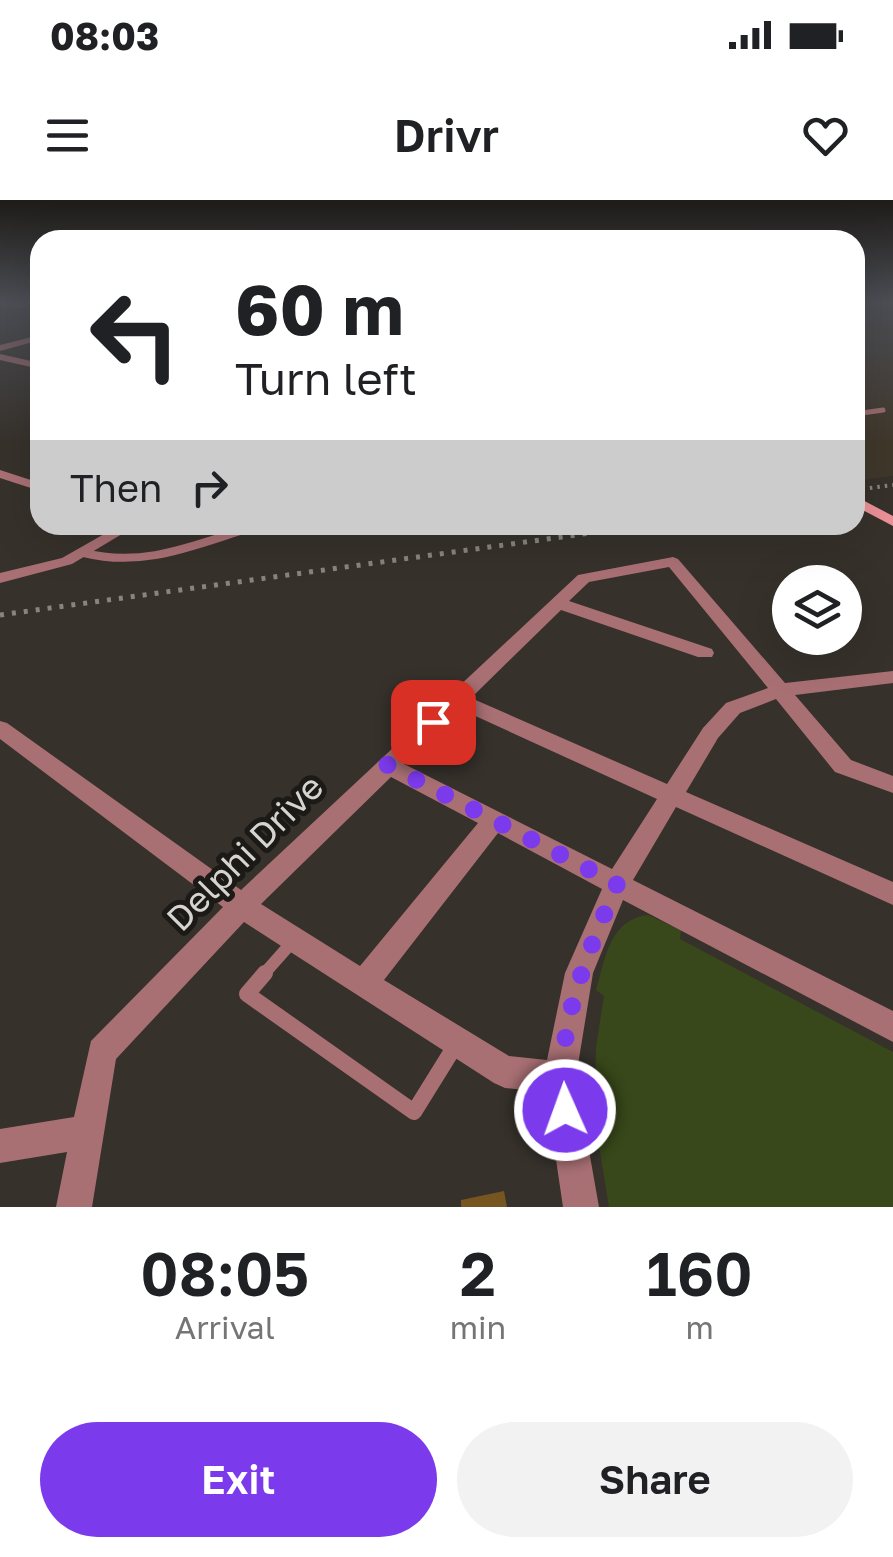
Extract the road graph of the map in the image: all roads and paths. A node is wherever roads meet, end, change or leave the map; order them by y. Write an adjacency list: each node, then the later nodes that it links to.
1 (0, 357): 2 (street)
2 (30, 364)
3 (883, 410): 4 (lane)
4 (865, 413)
5 (0, 474): 6 (street)
6 (30, 484)
7 (865, 496): 9 (main road)
8 (865, 506): 10 (main road)
9 (893, 512)
10 (893, 522)
11 (113, 535): 13 (street)
12 (225, 535): 13 (lane)
13 (84, 552): 14 (street)
14 (0, 578)
15 (560, 604): 16 (street); 18 (street, Delphi Drive); 19 (street, Delphi Drive)
16 (705, 653)
17 (893, 678): 18 (street)
18 (780, 690): 22 (street); 23 (street)
19 (456, 700): 21 (street, Delphi Drive); 23 (street)
20 (0, 728): 27 (street)
21 (386, 764): 24 (street); 27 (street, Delphi Drive)
22 (893, 784)
23 (671, 796): 25 (street); 26 (street)
24 (493, 822): 25 (street); 29 (street)
25 (617, 884): 30 (street); 32 (street)
26 (893, 894)
27 (242, 906): 28 (street); 33 (street, Delphi Drive)
28 (294, 939): 29 (street); 31 (lane)
29 (364, 983): 31 (street)
30 (893, 1027)
31 (457, 1044): 32 (street)
32 (560, 1077): 36 (street)
33 (88, 1132): 34 (street); 35 (street, Delphi Drive)
34 (0, 1146)
35 (74, 1207)
36 (581, 1207)

